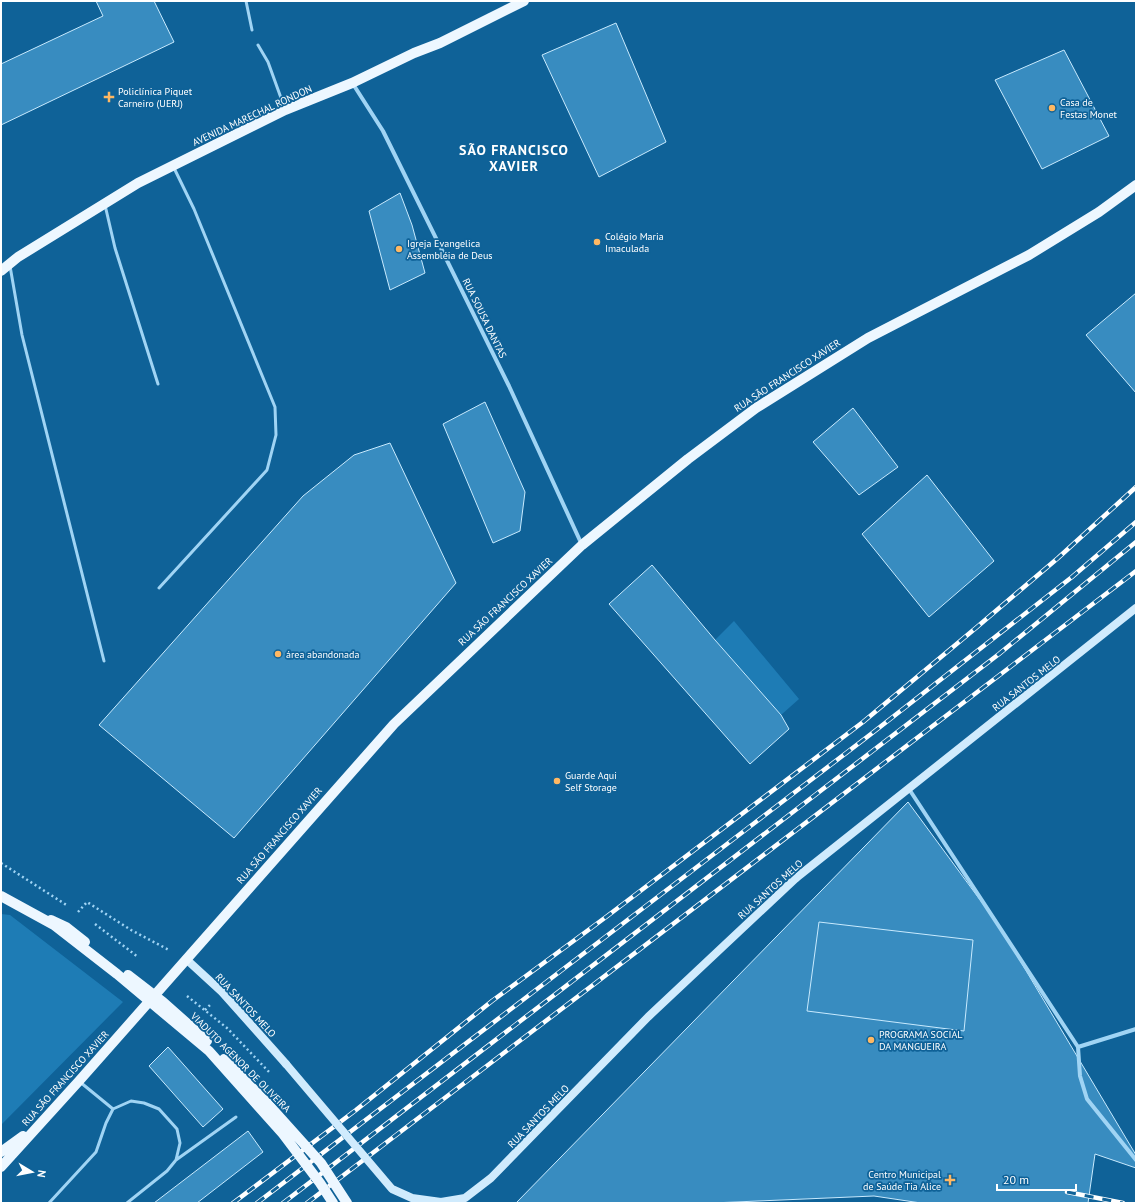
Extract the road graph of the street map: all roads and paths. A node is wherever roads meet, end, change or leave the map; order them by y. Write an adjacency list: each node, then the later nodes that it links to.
1 (246, 1): 3 (lane)
2 (524, 1): 5 (main road, AVENIDA MARECHAL RONDON)
3 (252, 30)
4 (258, 45): 6 (lane)
5 (352, 83): 6 (main road, AVENIDA MARECHAL RONDON); 13 (street, RUA SOUSA DANTAS)
6 (285, 110): 7 (main road, AVENIDA MARECHAL RONDON)
7 (173, 166): 9 (main road, AVENIDA MARECHAL RONDON); 14 (lane)
8 (1136, 185): 13 (main road, RUA SÃO FRANCISCO XAVIER)
9 (104, 203): 10 (main road, AVENIDA MARECHAL RONDON); 12 (lane)
10 (9, 265): 11 (main road, AVENIDA MARECHAL RONDON); 16 (lane)
11 (1, 272)
12 (158, 384)
13 (582, 545): 23 (main road, RUA SÃO FRANCISCO XAVIER)
14 (159, 588)
15 (1136, 608): 17 (main road, RUA SANTOS MELO)
16 (104, 661)
17 (909, 789): 23 (main road, RUA SANTOS MELO, bridge); 25 (street)
18 (1, 863): 22 (path)
19 (1, 896): 36 (main road, VIADUTO AGENOR DE OLIVEIRA, bridge)
20 (1, 901): 37 (main road, VIADUTO AGENOR DE OLIVEIRA, bridge)
21 (87, 902): 23 (path)
22 (78, 912)
23 (186, 959): 26 (main road, RUA SÃO FRANCISCO XAVIER)
24 (1136, 1029): 25 (street)
25 (1078, 1047): 32 (street)
26 (79, 1081): 27 (lane); 29 (main road, RUA SÃO FRANCISCO XAVIER)
27 (113, 1109): 31 (lane); 34 (lane)
28 (236, 1117): 31 (lane)
29 (39, 1124): 30 (main road); 33 (main road, RUA SÃO FRANCISCO XAVIER)
30 (1, 1152)
31 (176, 1160): 35 (lane)
32 (1136, 1160)
33 (1, 1167)
34 (50, 1203)
35 (127, 1203)
36 (333, 1203)
37 (347, 1203)

